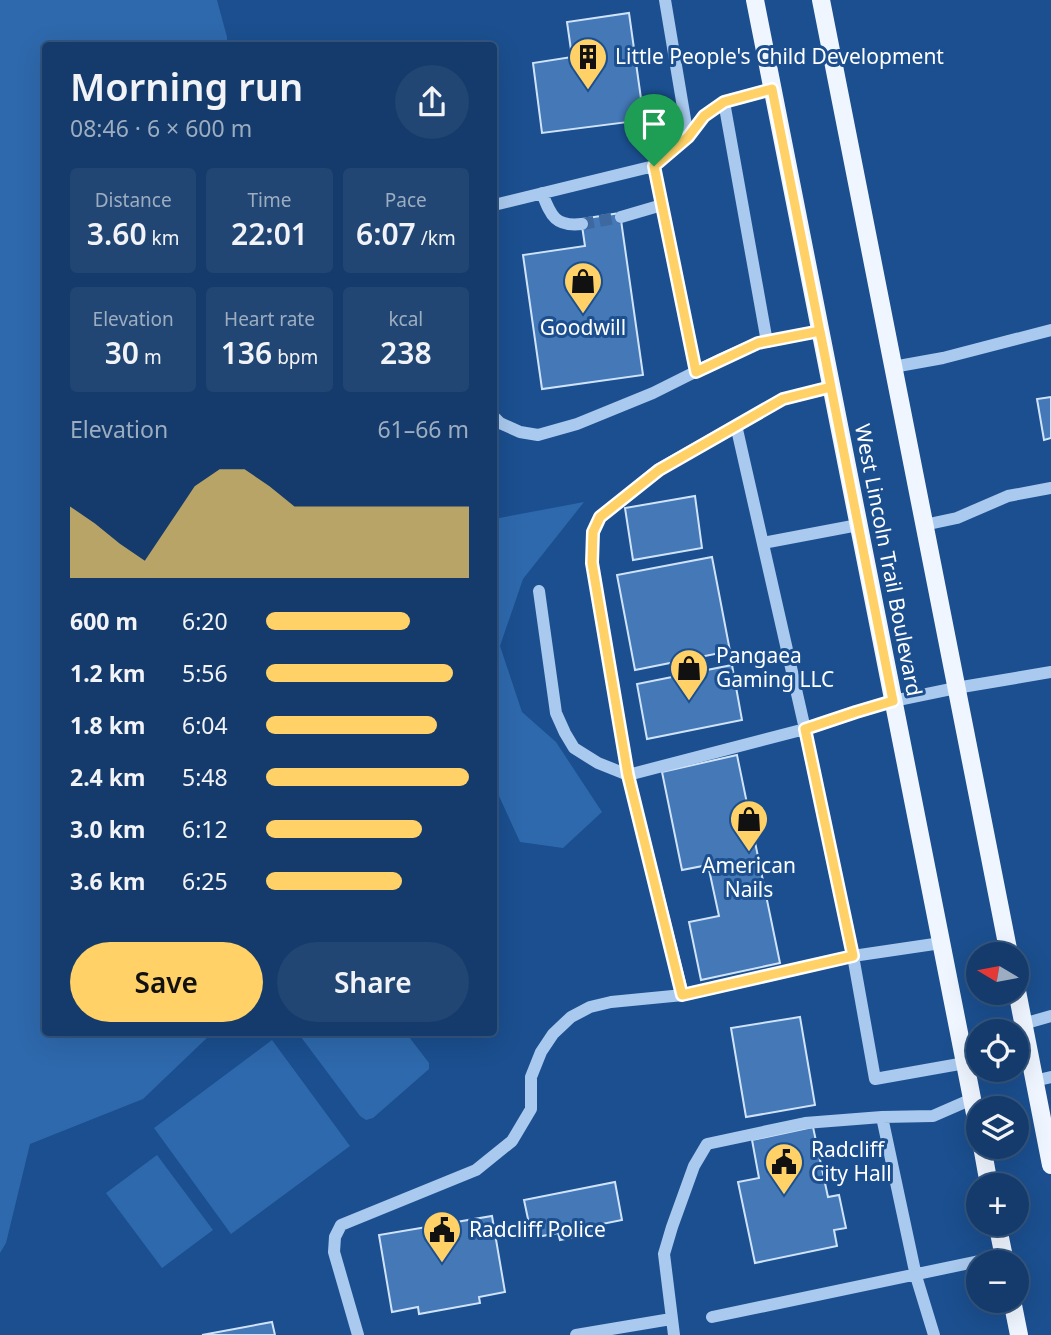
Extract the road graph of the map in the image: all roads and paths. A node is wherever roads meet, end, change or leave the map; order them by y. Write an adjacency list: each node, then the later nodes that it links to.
1 (665, 0): 6 (street)
2 (755, 0): 4 (main road, West Lincoln Trail Boulevard)
3 (821, 0): 16 (main road, West Lincoln Trail Boulevard)
4 (772, 89): 5 (street); 14 (main road, West Lincoln Trail Boulevard)
5 (724, 102): 6 (street); 15 (street)
6 (688, 137): 7 (street)
7 (654, 166): 8 (street); 10 (street)
8 (542, 193): 9 (street); 12 (street)
9 (497, 204)
10 (662, 205): 11 (street); 17 (street)
11 (621, 217)
12 (582, 224)
13 (1051, 330): 16 (street)
14 (820, 331): 15 (street); 18 (main road, West Lincoln Trail Boulevard)
15 (767, 342): 17 (street)
16 (893, 367): 23 (main road, West Lincoln Trail Boulevard)
17 (696, 372): 19 (street)
18 (831, 387): 20 (street); 22 (main road, West Lincoln Trail Boulevard)
19 (497, 420)
20 (736, 425): 24 (street); 30 (street)
21 (1051, 488): 23 (street)
22 (858, 525): 24 (street); 28 (main road, West Lincoln Trail Boulevard)
23 (925, 525): 27 (main road, West Lincoln Trail Boulevard)
24 (763, 543): 29 (street)
25 (539, 591): 30 (street)
26 (1051, 672): 27 (street)
27 (956, 688): 28 (street); 31 (main road, West Lincoln Trail Boulevard)
28 (893, 701): 29 (street); 32 (main road, West Lincoln Trail Boulevard)
29 (805, 729): 30 (street); 33 (street)
30 (628, 775): 34 (street)
31 (1007, 942)
32 (941, 943): 33 (street); 38 (main road, West Lincoln Trail Boulevard)
33 (853, 956): 34 (street); 38 (street)
34 (682, 995): 50 (street)
35 (1051, 1016): 36 (street)
36 (1029, 1022)
37 (1029, 1040): 39 (main road)
38 (965, 1063): 40 (main road, West Lincoln Trail Boulevard)
39 (1043, 1079): 43 (main road)
40 (971, 1096)
41 (966, 1102): 42 (street)
42 (882, 1117): 46 (street); 49 (street)
43 (1049, 1145): 44 (main road)
44 (1051, 1165)
45 (966, 1264): 46 (street)
46 (916, 1276): 48 (street); 53 (street)
47 (1015, 1313): 54 (main road)
48 (712, 1317)
49 (671, 1319): 51 (street); 52 (street)
50 (358, 1335)
51 (576, 1335)
52 (674, 1335)
53 (934, 1335)
54 (1019, 1335)

